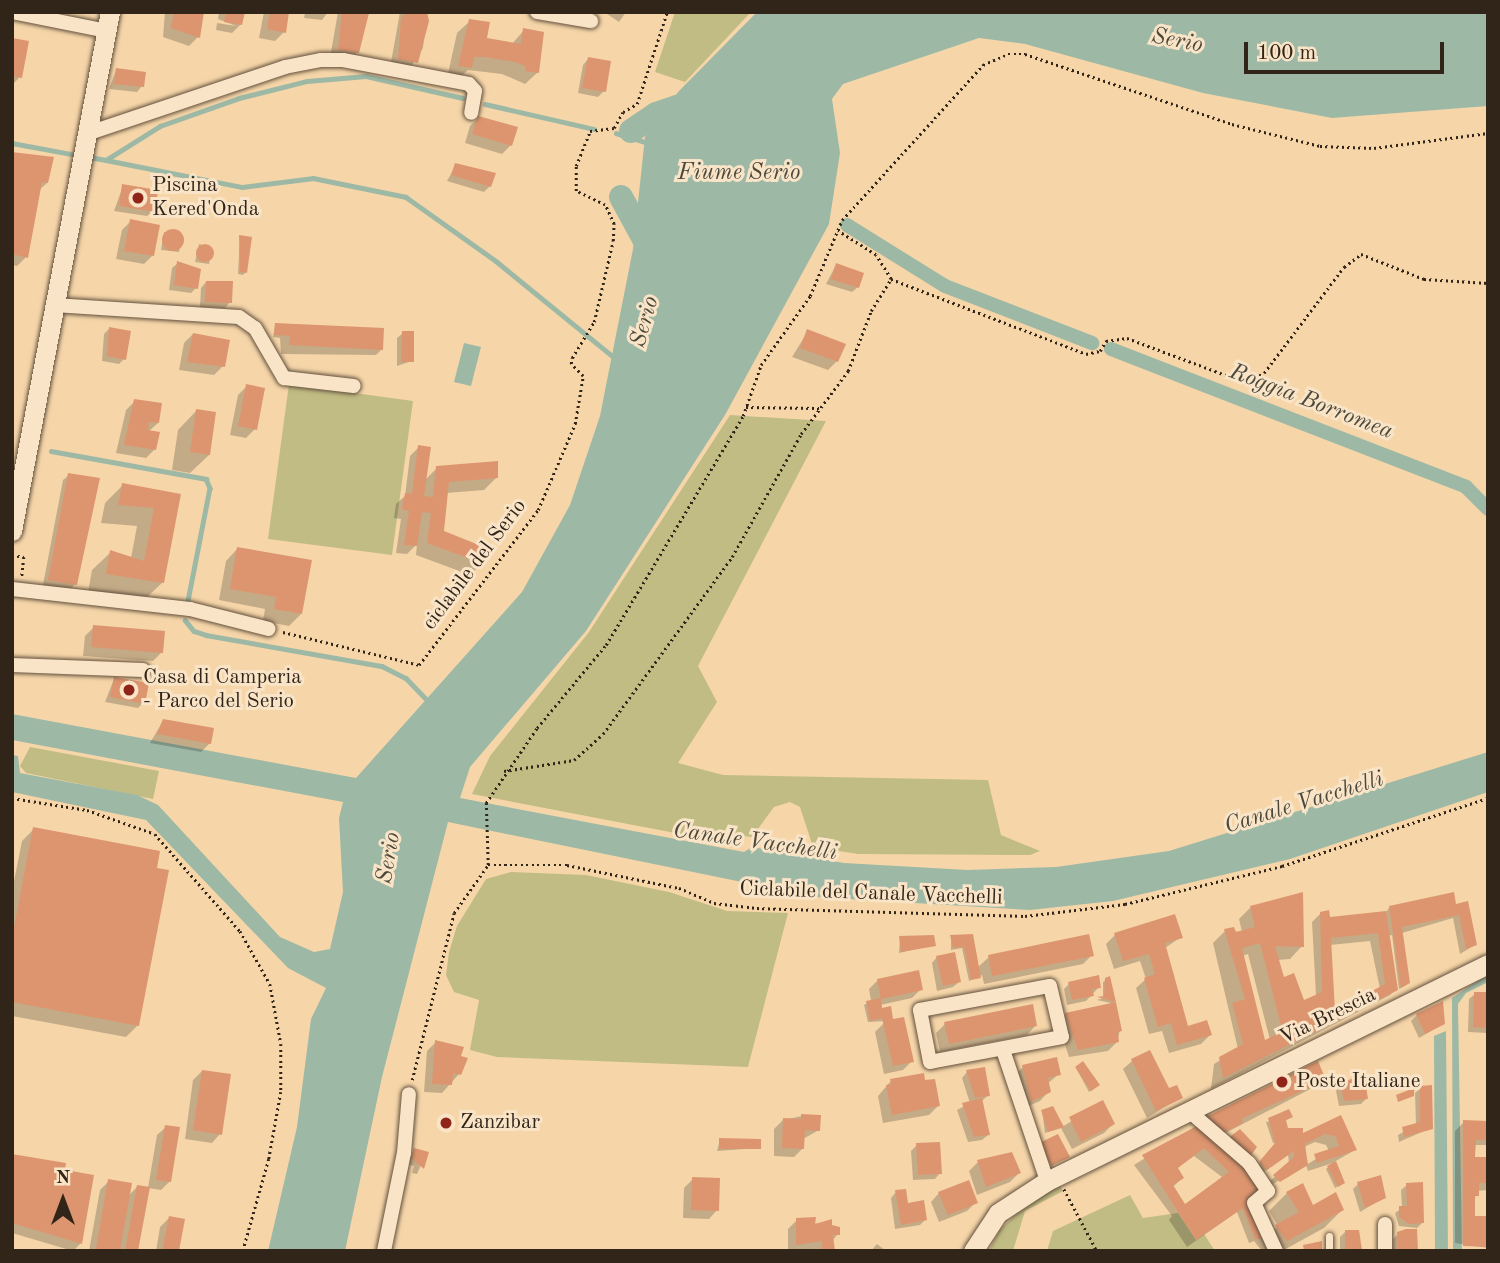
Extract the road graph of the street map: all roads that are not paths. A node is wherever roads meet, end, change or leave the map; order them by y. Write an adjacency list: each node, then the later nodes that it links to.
1 (12, 12): 4 (street)
2 (537, 12): 3 (street)
3 (591, 21)
4 (108, 22): 6 (street)
5 (471, 113): 6 (street)
6 (83, 149): 7 (street)
7 (54, 306): 8 (street); 9 (street)
8 (354, 386)
9 (12, 531)
10 (17, 590): 11 (street)
11 (270, 629)
12 (12, 665): 13 (street)
13 (143, 670)
14 (1488, 964): 17 (street, Via Brescia)
15 (1003, 1050): 15 (street); 18 (street)
16 (409, 1094): 21 (street)
17 (1189, 1111): 18 (street, Via Brescia); 23 (street)
18 (1052, 1179): 22 (street, Via Brescia)
19 (1385, 1224): 25 (street)
20 (1329, 1236): 24 (lane)
21 (384, 1251)
22 (973, 1251)
23 (1276, 1251)
24 (1329, 1251)
25 (1385, 1251)

